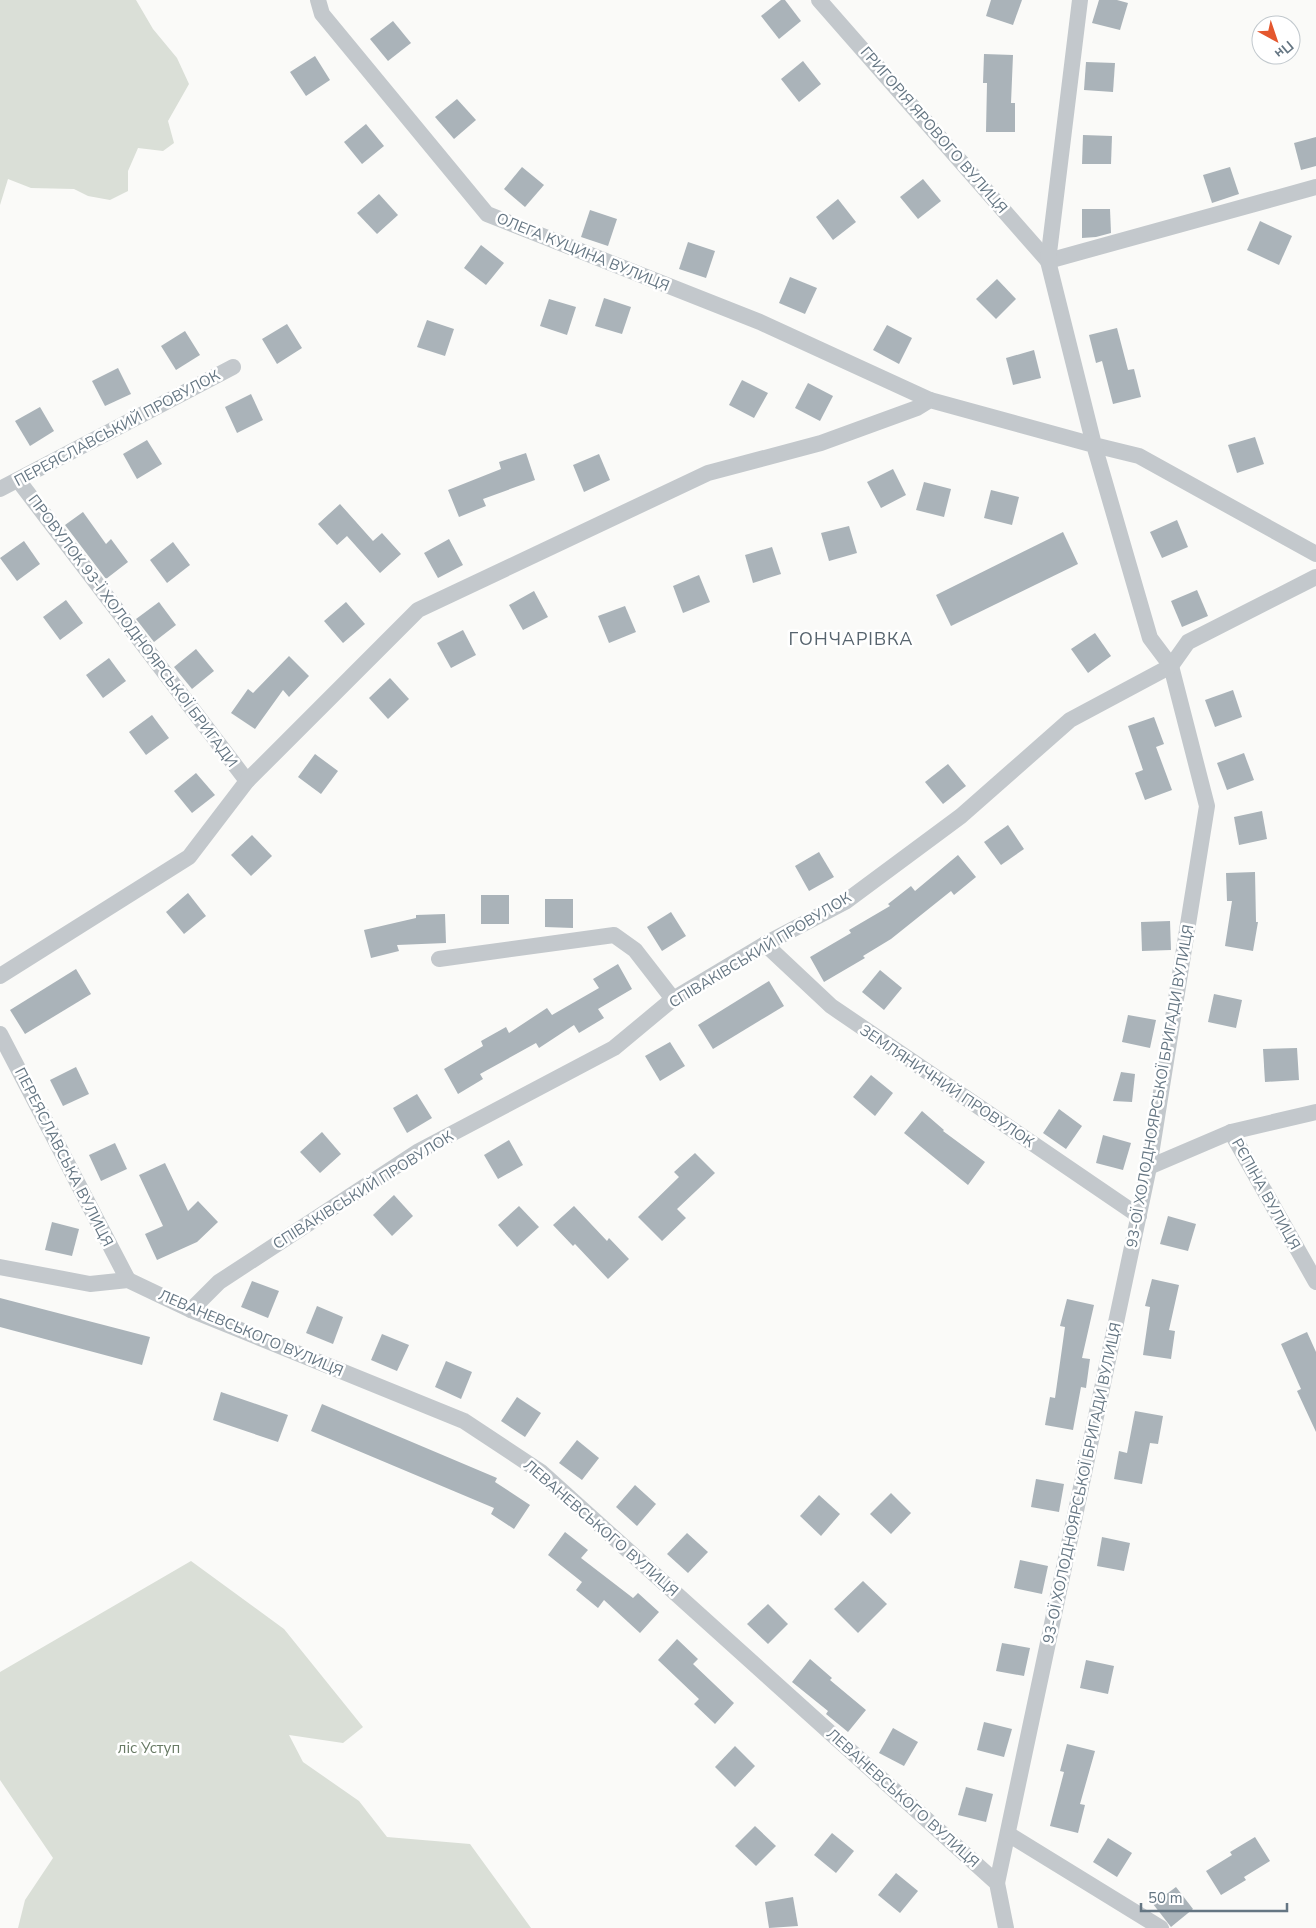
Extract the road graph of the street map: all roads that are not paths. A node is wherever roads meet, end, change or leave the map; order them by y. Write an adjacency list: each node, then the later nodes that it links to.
1 (318, 0): 7 (street, ОЛЕГА КУЦИНА ВУЛИЦЯ)
2 (819, 0): 5 (street, ГРИГОРІЯ ЯРОВОГО ВУЛИЦЯ)
3 (1080, 0): 5 (street, 93-ОЇ ХОЛОДНОЯРСЬКОЇ БРИГАДИ ВУЛИЦЯ)
4 (1316, 187): 5 (street)
5 (1048, 261): 8 (street, 93-ОЇ ХОЛОДНОЯРСЬКОЇ БРИГАДИ ВУЛИЦЯ)
6 (233, 367): 9 (street, ПЕРЕЯСЛАВСЬКИЙ ПРОВУЛОК)
7 (930, 400): 8 (street); 14 (street, ПРОВУЛОК 93-Ї ХОЛОДНОЯРСЬКОЇ БРИГАДИ)
8 (1094, 445): 11 (street); 13 (street, 93-ОЇ ХОЛОДНОЯРСЬКОЇ БРИГАДИ ВУЛИЦЯ)
9 (18, 480): 10 (street, ПЕРЕЯСЛАВСЬКИЙ ПРОВУЛОК); 14 (street, ПРОВУЛОК 93-Ї ХОЛОДНОЯРСЬКОЇ БРИГАДИ)
10 (0, 489)
11 (1316, 554)
12 (1316, 577): 13 (street, СПІВАКІВСЬКИЙ ПРОВУЛОК)
13 (1171, 666): 15 (street, СПІВАКІВСЬКИЙ ПРОВУЛОК); 22 (street, 93-ОЇ ХОЛОДНОЯРСЬКОЇ БРИГАДИ ВУЛИЦЯ)
14 (247, 781): 17 (street, ПРОВУЛОК 93-Ї ХОЛОДНОЯРСЬКОЇ БРИГАДИ)
15 (764, 944): 18 (street, СПІВАКІВСЬКИЙ ПРОВУЛОК); 23 (street, ЗЕМЛЯНИЧНИЙ ПРОВУЛОК)
16 (439, 959): 18 (street)
17 (0, 976)
18 (673, 999): 27 (street, СПІВАКІВСЬКИЙ ПРОВУЛОК)
19 (0, 1034): 25 (street, ПЕРЕЯСЛАВСЬКА ВУЛИЦЯ)
20 (1316, 1112): 21 (street)
21 (1231, 1132): 22 (street); 26 (street, РЄПІНА ВУЛИЦЯ)
22 (1149, 1167): 23 (street, 93-ОЇ ХОЛОДНОЯРСЬКОЇ БРИГАДИ ВУЛИЦЯ)
23 (1139, 1216): 28 (street, 93-ОЇ ХОЛОДНОЯРСЬКОЇ БРИГАДИ ВУЛИЦЯ)
24 (0, 1268): 25 (street)
25 (128, 1280): 27 (street, ЛЕВАНЕВСЬКОГО ВУЛИЦЯ)
26 (1316, 1282)
27 (192, 1310): 29 (street, ЛЕВАНЕВСЬКОГО ВУЛИЦЯ)
28 (1008, 1834): 29 (street, 93-ОЇ ХОЛОДНОЯРСЬКОЇ БРИГАДИ ВУЛИЦЯ); 31 (street)
29 (997, 1883): 30 (street)
30 (1006, 1928)
31 (1161, 1928)

